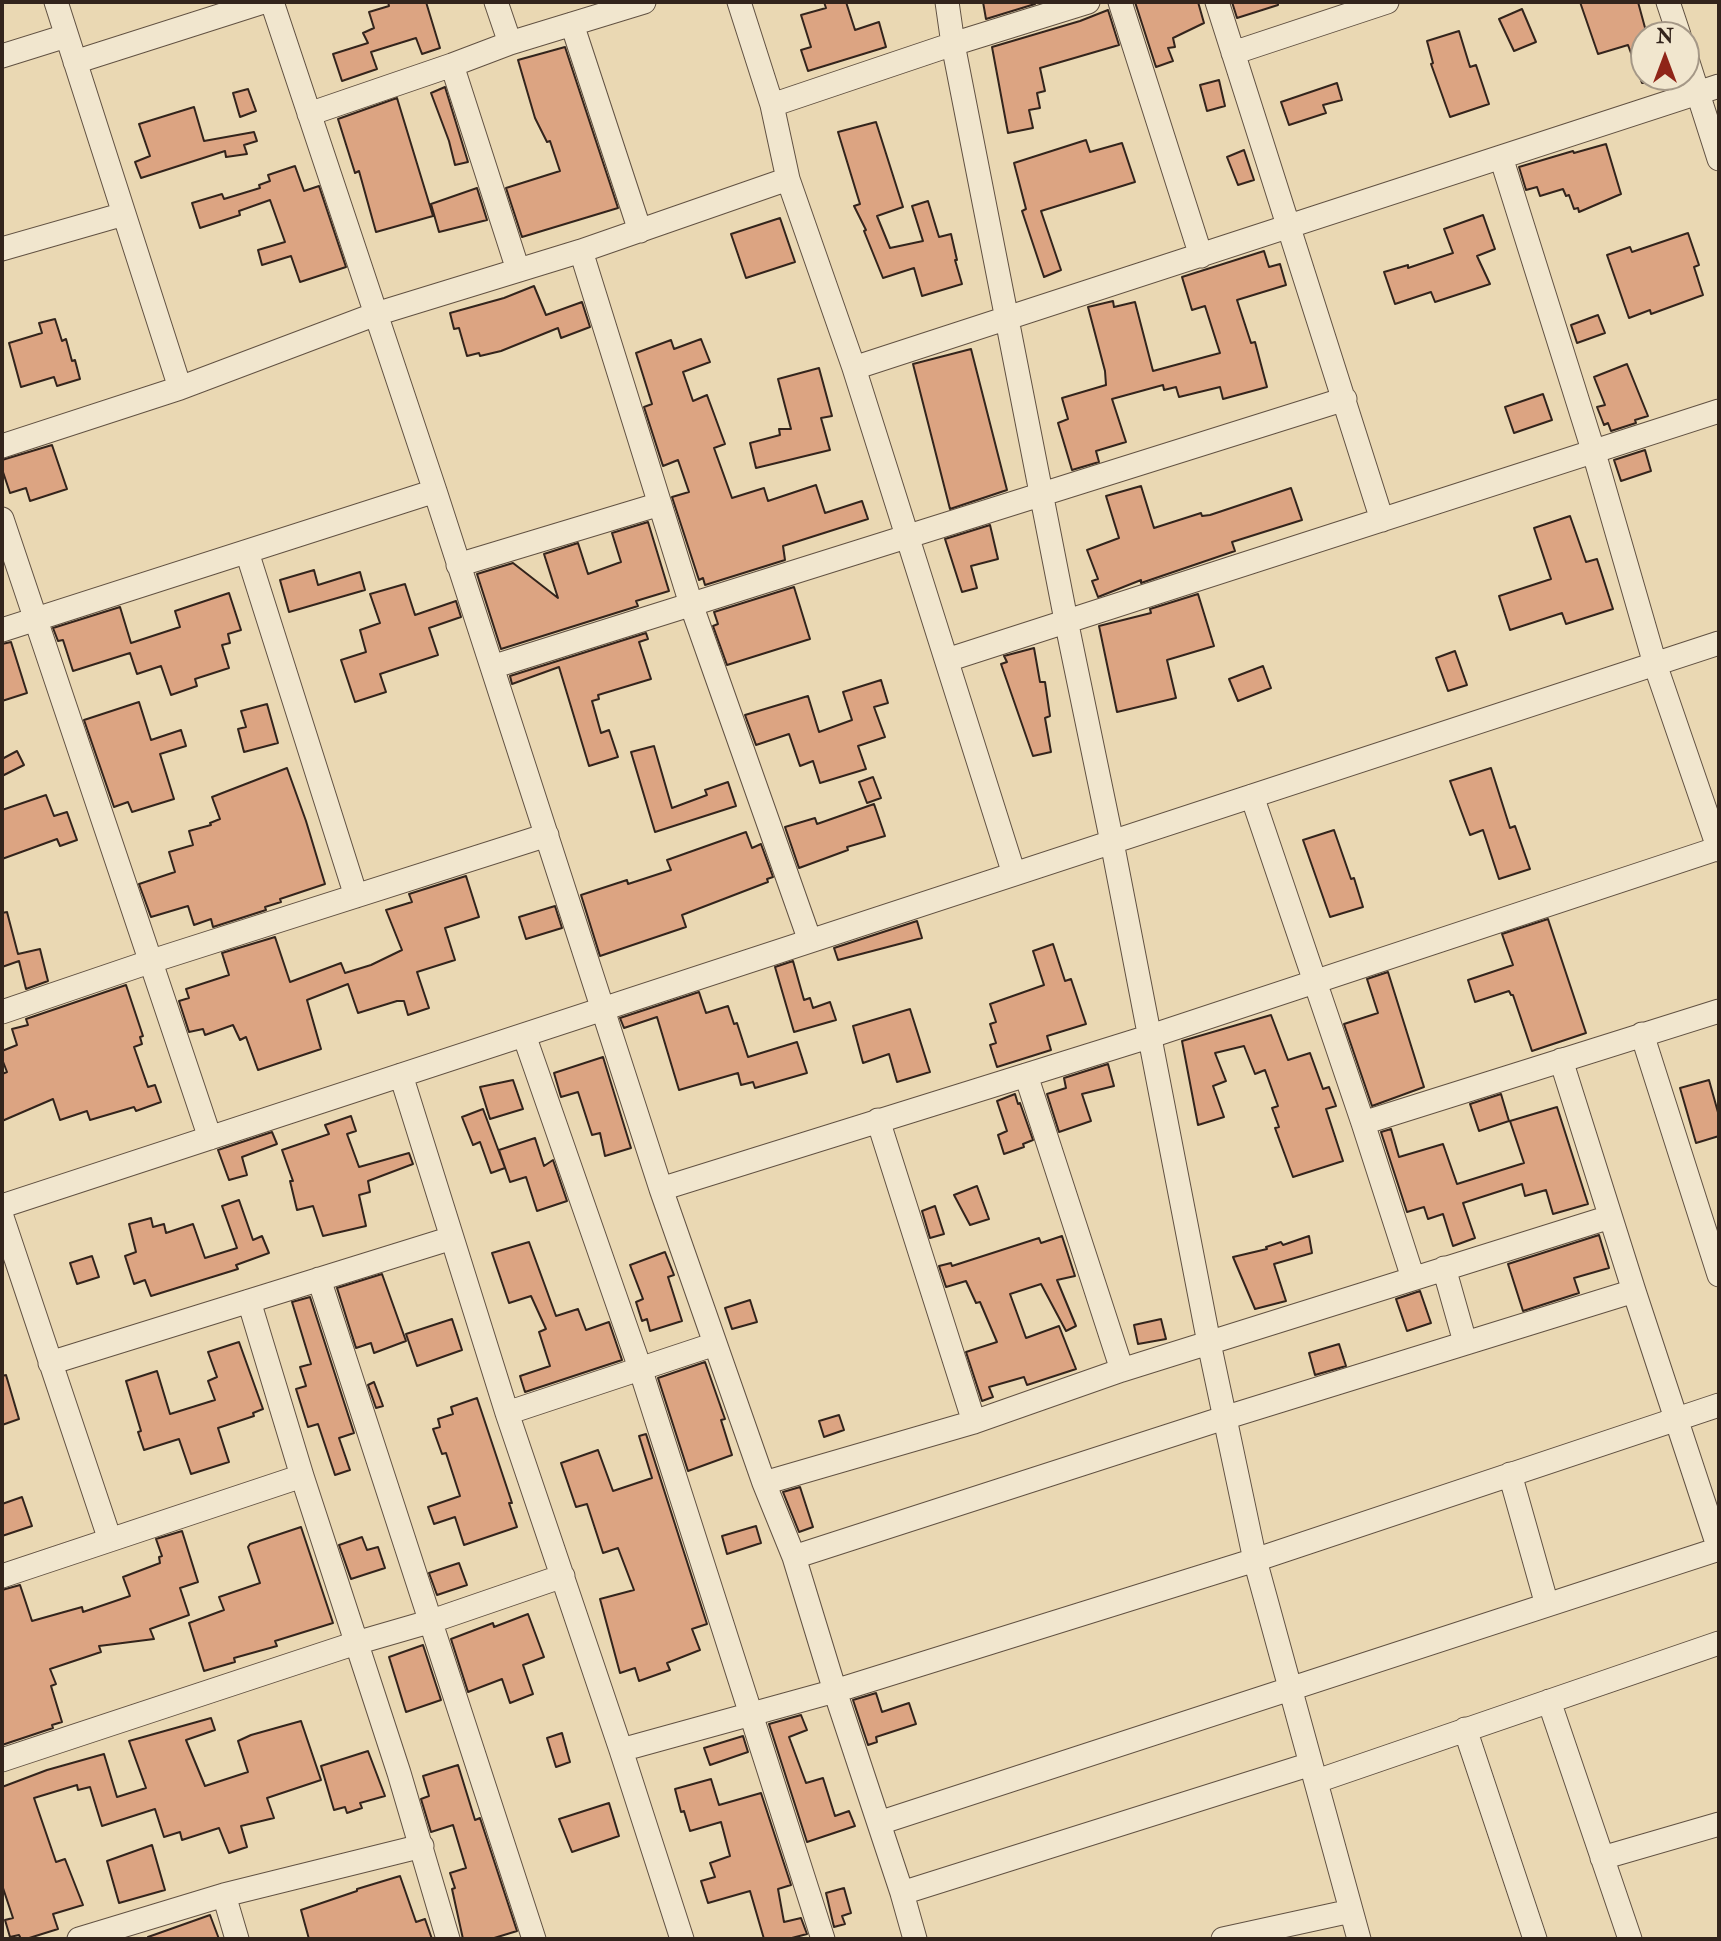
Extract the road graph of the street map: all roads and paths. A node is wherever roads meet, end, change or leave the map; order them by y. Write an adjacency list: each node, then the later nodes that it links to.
1 (55, 2): 15 (street)
2 (263, 2): 20 (street)
3 (272, 2): 24 (street)
4 (496, 2): 16 (street)
5 (644, 2): 14 (street)
6 (739, 2): 23 (street)
7 (947, 2): 17 (street)
8 (1088, 2): 17 (street)
9 (1120, 2): 33 (street)
10 (1217, 2): 18 (street)
11 (1387, 2): 18 (street)
12 (1668, 2): 13 (street)
13 (1674, 21)
14 (572, 24): 16 (street); 30 (street)
15 (66, 36): 19 (street); 20 (street)
16 (510, 43): 21 (street)
17 (953, 44): 23 (street); 36 (street)
18 (1233, 53): 29 (street)
19 (2, 56)
20 (75, 62): 28 (street)
21 (452, 65): 24 (street); 34 (street)
22 (1708, 89): 25 (street); 26 (street)
23 (772, 105): 27 (street)
24 (309, 114): 35 (street)
25 (1501, 157): 29 (street); 42 (street)
26 (1719, 159)
27 (788, 179): 30 (street); 37 (street)
28 (124, 214): 31 (street); 38 (street)
29 (1290, 227): 33 (street); 39 (street)
30 (640, 231): 32 (street)
31 (2, 249)
32 (581, 251): 34 (street); 45 (street)
33 (1200, 256): 36 (street)
34 (518, 270): 35 (street)
35 (376, 314): 38 (street); 43 (street)
36 (1007, 318): 37 (street); 44 (street)
37 (855, 368): 48 (street)
38 (180, 388): 41 (street)
39 (1345, 399): 44 (street); 47 (street)
40 (1719, 411): 42 (street)
41 (2, 446)
42 (1594, 453): 47 (street); 57 (street)
43 (435, 491): 49 (street); 50 (street)
44 (1042, 495): 48 (street); 53 (street)
45 (660, 504): 50 (street); 51 (street)
46 (2, 519): 52 (street)
47 (1382, 520): 53 (street)
48 (908, 537): 51 (street); 56 (street)
49 (247, 552): 52 (street); 64 (street)
50 (458, 565): 58 (street)
51 (691, 604): 58 (street); 65 (street)
52 (36, 619): 54 (street); 66 (street)
53 (1066, 620): 56 (street); 61 (street)
54 (2, 631)
55 (1719, 643): 57 (street)
56 (947, 660): 63 (street)
57 (1655, 664): 59 (street); 62 (street)
58 (492, 667): 60 (street)
59 (1252, 796): 61 (street); 67 (street)
60 (547, 835): 64 (street); 68 (street)
61 (1112, 842): 63 (street); 73 (street)
62 (1719, 849): 67 (street)
63 (1014, 874): 65 (street)
64 (356, 896): 66 (street)
65 (810, 941): 68 (street)
66 (152, 961): 70 (street); 79 (street)
67 (1316, 982): 73 (street); 78 (street)
68 (603, 1009): 72 (street); 80 (street)
69 (1719, 1011): 71 (street)
70 (2, 1012)
71 (1642, 1034): 74 (street); 86 (street)
72 (524, 1035): 75 (street); 95 (street)
73 (1149, 1037): 76 (street); 92 (street)
74 (1561, 1060): 78 (street); 83 (street)
75 (401, 1075): 79 (street); 84 (street)
76 (1026, 1075): 77 (street); 96 (street)
77 (878, 1120): 80 (street); 101 (street)
78 (1363, 1123): 87 (street)
79 (210, 1138): 81 (street)
80 (661, 1189): 93 (street)
81 (2, 1206)
82 (2, 1217): 94 (street)
83 (1610, 1217): 85 (street); 89 (street)
84 (452, 1238): 88 (street); 98 (street)
85 (1444, 1268): 87 (street); 91 (street)
86 (1719, 1275)
87 (1413, 1278): 92 (street)
88 (319, 1279): 90 (street); 112 (street)
89 (1634, 1291): 91 (street); 100 (street)
90 (249, 1301): 94 (street); 103 (street)
91 (1465, 1342): 99 (street)
92 (1209, 1343): 96 (street); 99 (street)
93 (715, 1344): 95 (street); 104 (street)
94 (50, 1363): 105 (street)
95 (640, 1368): 98 (street); 118 (street)
96 (1122, 1370): 101 (street)
97 (1719, 1405): 100 (street)
98 (507, 1413): 110 (street)
99 (1224, 1418): 107 (street); 108 (street)
100 (1677, 1419): 102 (street); 106 (street)
101 (974, 1422): 104 (street)
102 (1510, 1474): 108 (street); 111 (street)
103 (302, 1476): 105 (street); 113 (street)
104 (764, 1483): 107 (street)
105 (110, 1540): 109 (street)
106 (1719, 1549): 111 (street)
107 (794, 1558): 116 (street)
108 (1255, 1560): 115 (street); 116 (street)
109 (2, 1576)
110 (563, 1576): 112 (street); 120 (street)
111 (1547, 1605): 115 (street)
112 (432, 1621): 113 (street); 134 (street)
113 (356, 1643): 121 (street); 125 (street)
114 (1719, 1643): 117 (street)
115 (1289, 1690): 122 (street); 123 (street)
116 (835, 1691): 118 (street); 123 (street)
117 (1549, 1700): 119 (street); 126 (street)
118 (751, 1713): 120 (street); 136 (street)
119 (1465, 1729): 122 (street); 140 (street)
120 (621, 1750): 135 (street)
121 (2, 1760)
122 (1314, 1773): 127 (street); 129 (street)
123 (879, 1823): 127 (street)
124 (1719, 1824): 126 (street)
125 (422, 1846): 128 (street); 133 (street)
126 (1602, 1858): 141 (street)
127 (902, 1893): 137 (street)
128 (224, 1895): 130 (street); 132 (street)
129 (1351, 1911): 138 (street); 139 (street)
130 (144, 1929): 131 (street)
131 (79, 1939)
132 (237, 1939)
133 (449, 1939)
134 (534, 1939)
135 (682, 1939)
136 (823, 1939)
137 (915, 1939)
138 (1223, 1939)
139 (1359, 1939)
140 (1535, 1939)
141 (1630, 1939)

